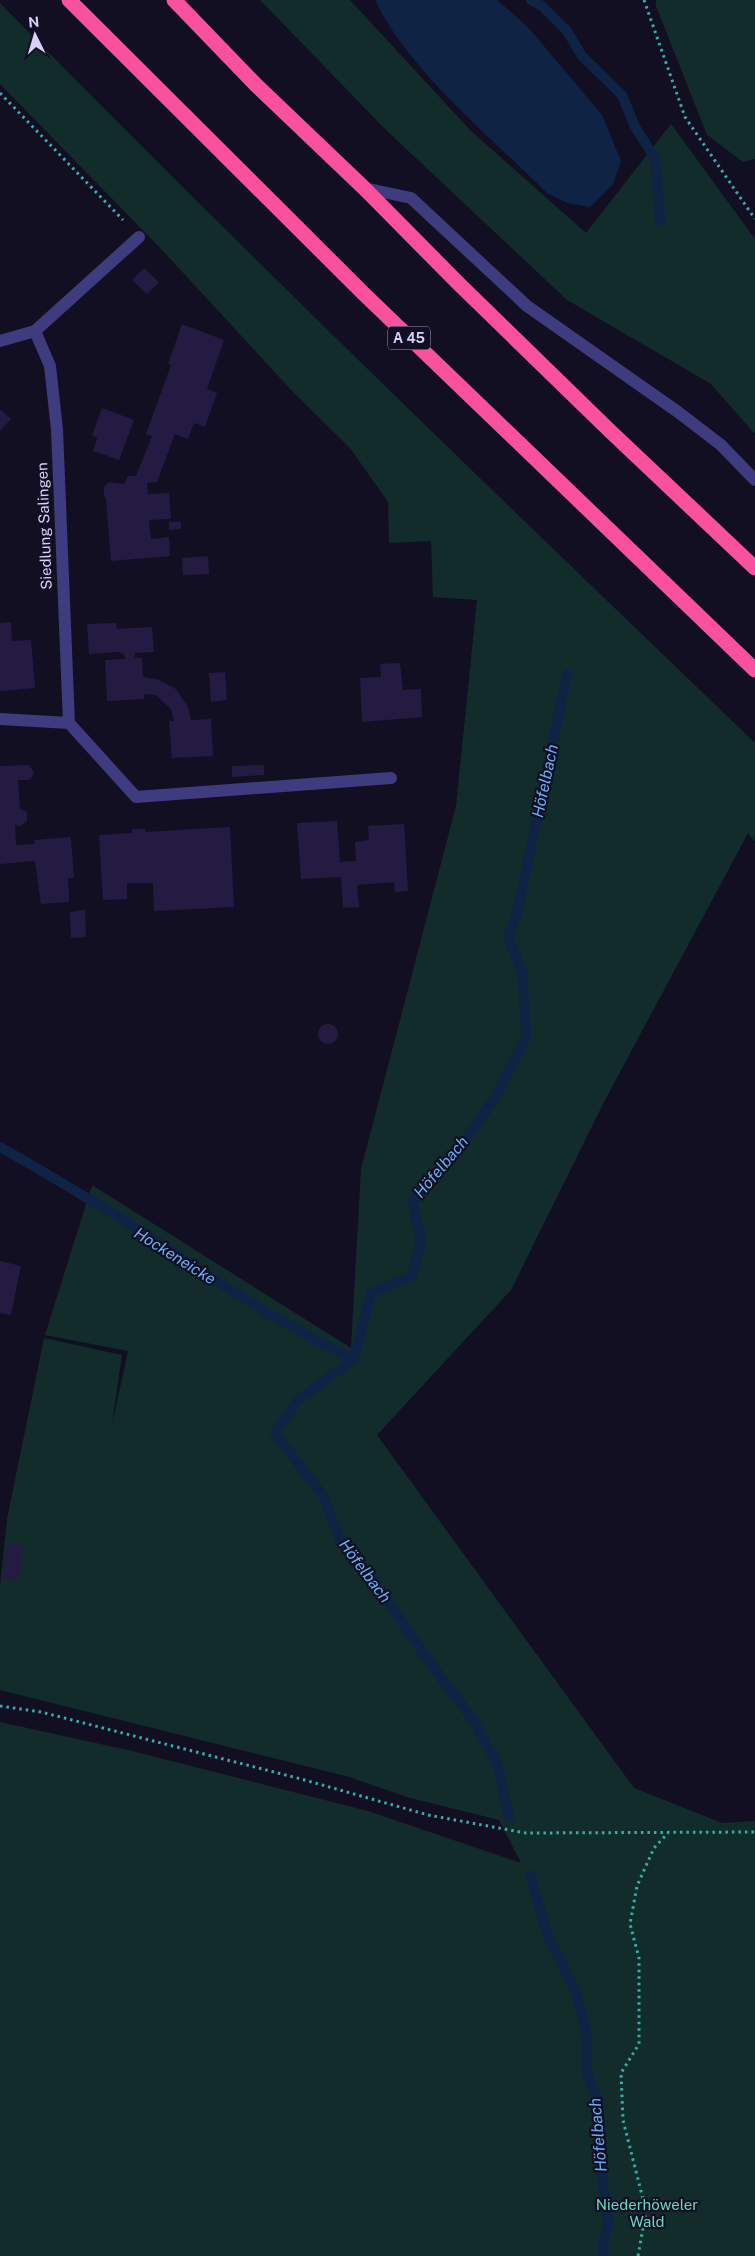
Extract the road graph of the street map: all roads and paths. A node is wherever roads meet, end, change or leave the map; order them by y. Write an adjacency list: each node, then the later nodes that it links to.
1 (69, 0): 12 (highway, A 45)
2 (174, 0): 5 (highway)
3 (644, 0): 6 (path)
4 (0, 93): 7 (path)
5 (364, 188): 10 (street); 11 (highway)
6 (755, 219)
7 (138, 237): 8 (street)
8 (35, 331): 9 (street); 14 (street, Siedlung Salingen)
9 (0, 341)
10 (755, 480)
11 (755, 568)
12 (755, 670)
13 (0, 719): 14 (street)
14 (69, 723): 15 (street)
15 (392, 778)
16 (0, 1706): 18 (path)
17 (755, 1832): 18 (path)
18 (668, 1833): 19 (path)
19 (638, 2256)

